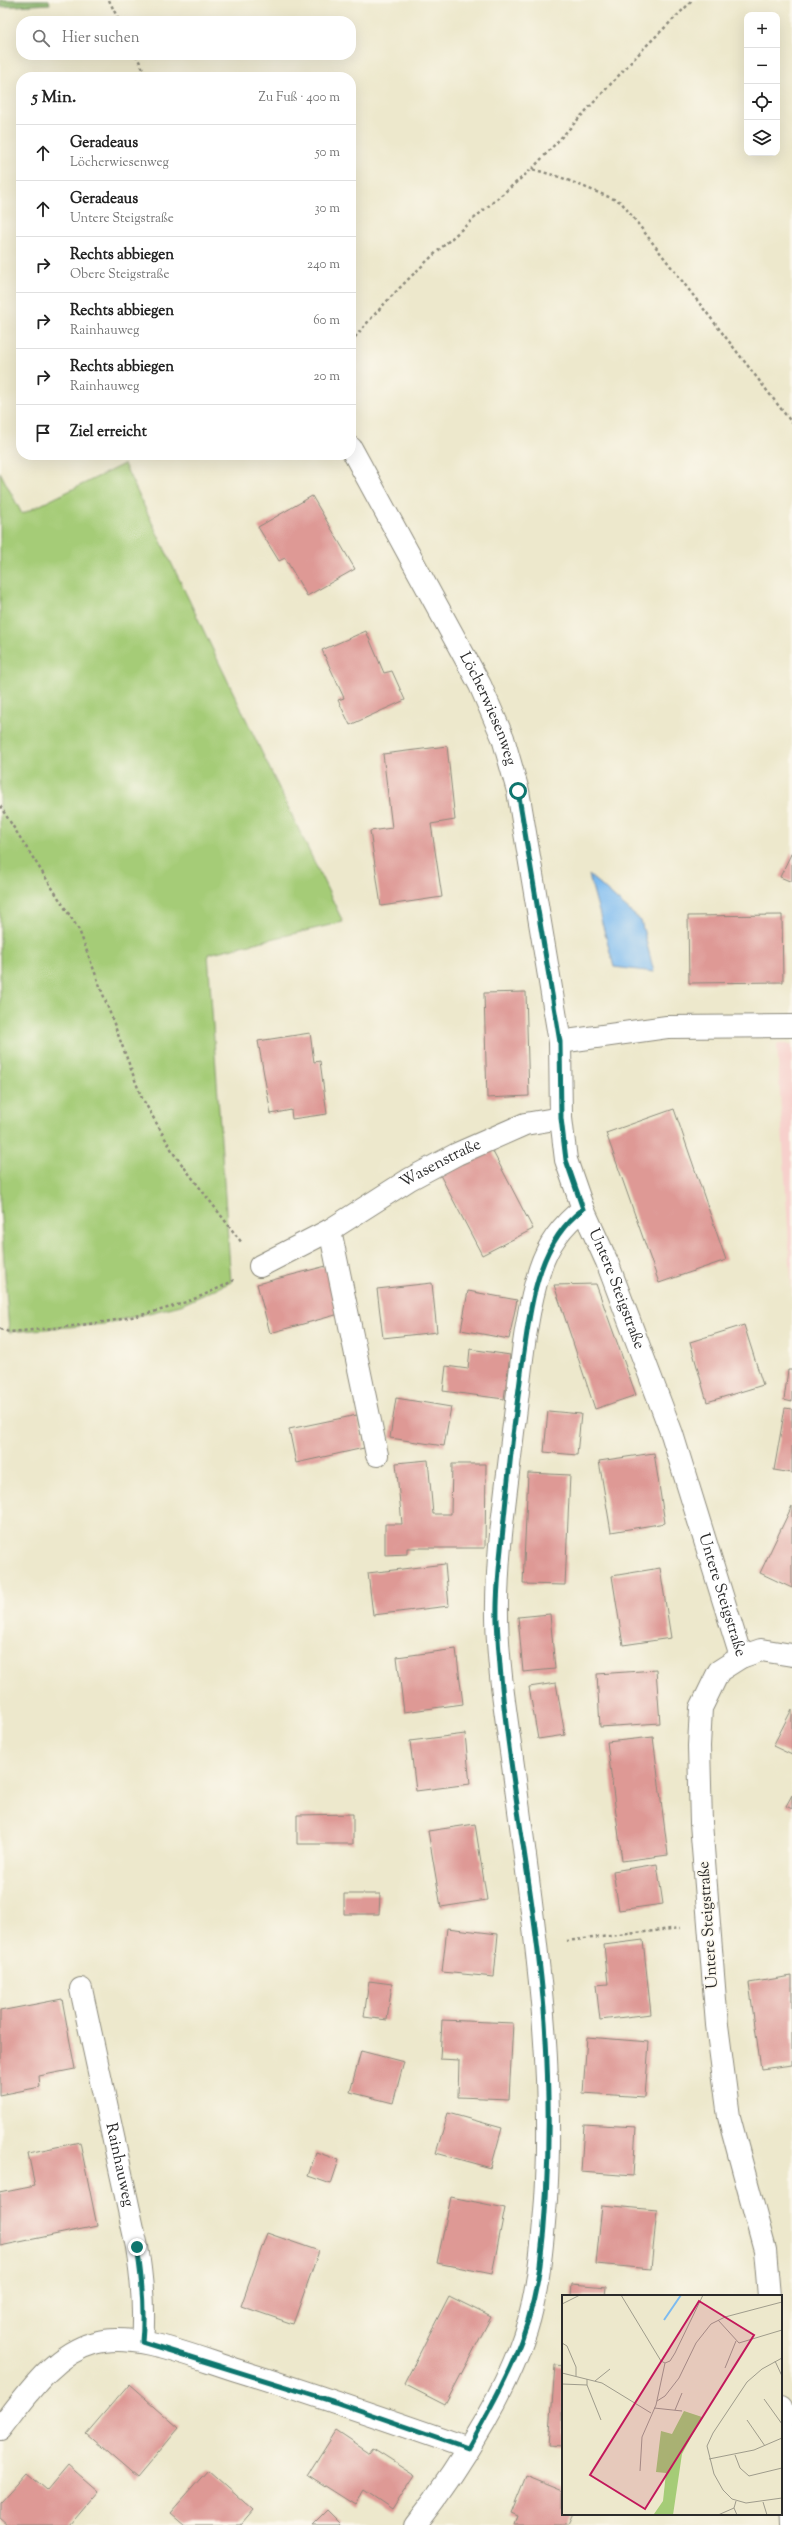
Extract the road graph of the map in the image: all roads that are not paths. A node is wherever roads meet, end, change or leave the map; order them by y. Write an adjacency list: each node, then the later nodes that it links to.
1 (356, 457): 3 (street, Löcherwiesenweg)
2 (792, 1026): 3 (street)
3 (560, 1042): 4 (street, Untere Steigstraße)
4 (561, 1118): 5 (street, Untere Steigstraße); 6 (street, Wasenstraße)
5 (583, 1209): 10 (street, Untere Steigstraße); 16 (street)
6 (330, 1230): 7 (street, Wasenstraße); 8 (street)
7 (260, 1266)
8 (377, 1455)
9 (792, 1655): 10 (street)
10 (740, 1657): 12 (street, Untere Steigstraße)
11 (81, 1989): 13 (street, Rainhauweg)
12 (770, 2295)
13 (142, 2342): 15 (street); 16 (street)
14 (782, 2417): 18 (street)
15 (0, 2429)
16 (468, 2448): 17 (street)
17 (415, 2525)
18 (791, 2525)

